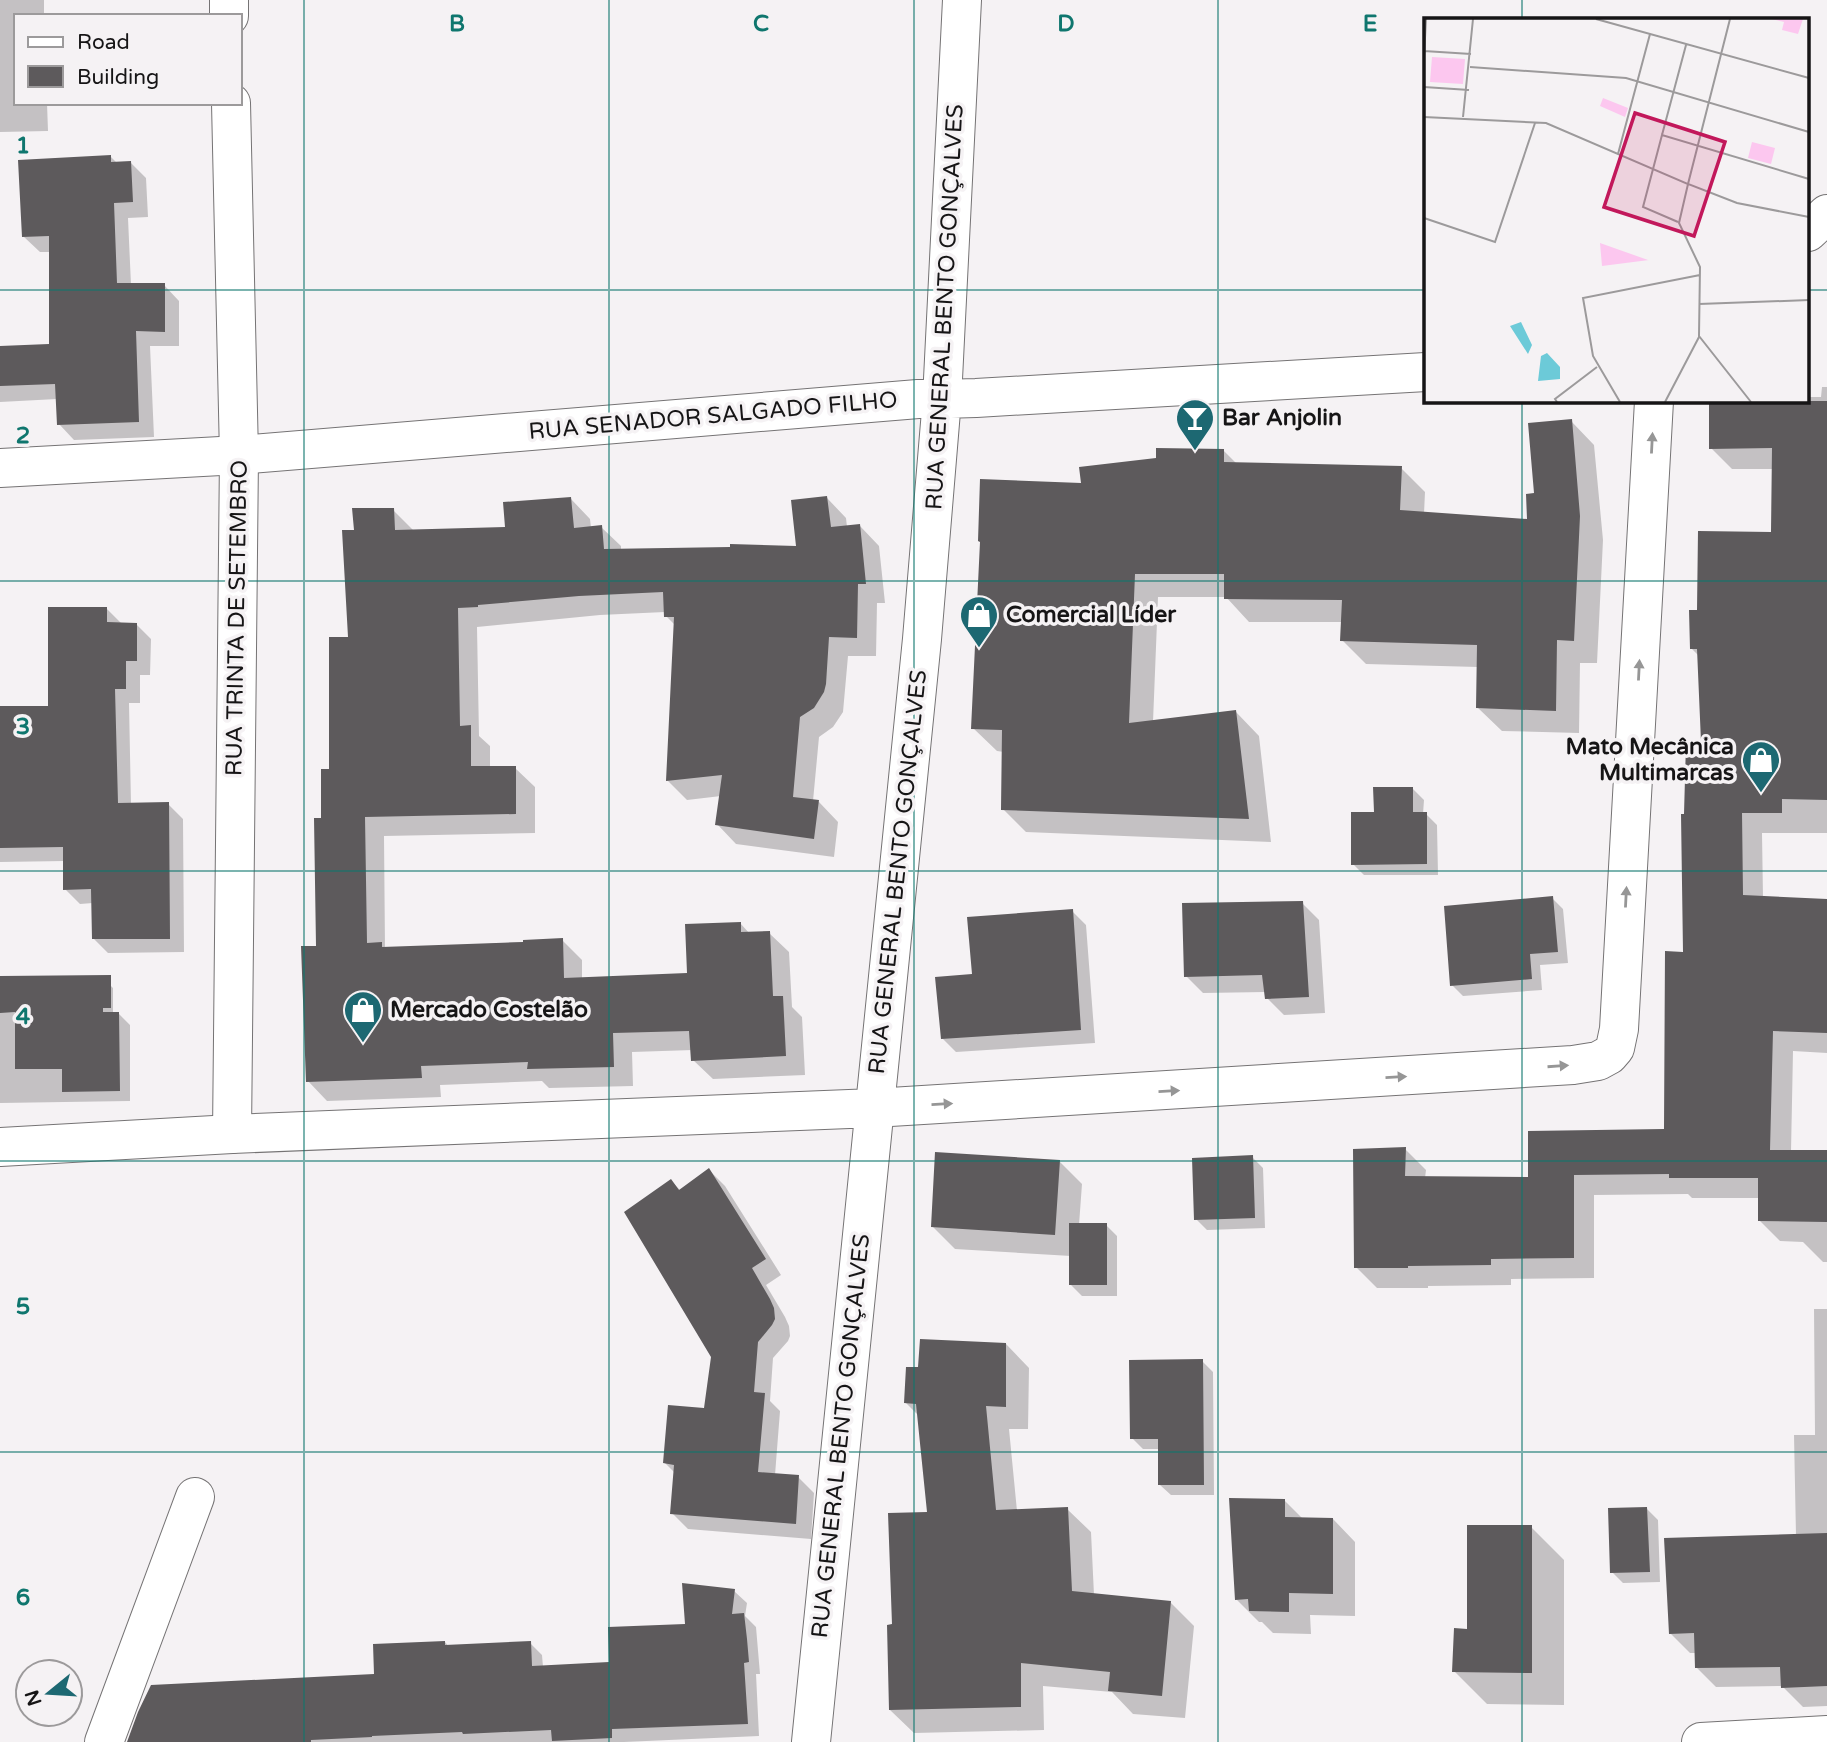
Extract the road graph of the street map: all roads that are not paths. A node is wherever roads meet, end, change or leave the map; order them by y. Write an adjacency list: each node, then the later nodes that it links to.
1 (962, 0): 6 (main road, RUA GENERAL BENTO GONÇALVES)
2 (231, 105): 8 (main road, RUA TRINTA DE SETEMBRO)
3 (1827, 214): 4 (main road)
4 (1810, 230)
5 (1424, 372): 6 (main road, RUA SENADOR SALGADO FILHO)
6 (942, 398): 8 (main road, RUA SENADOR SALGADO FILHO); 10 (main road, RUA GENERAL BENTO GONÇALVES)
7 (1654, 402): 10 (main road, one-way to 7)
8 (239, 455): 9 (main road, RUA SENADOR SALGADO FILHO); 11 (main road, RUA TRINTA DE SETEMBRO)
9 (0, 468)
10 (874, 1108): 11 (main road); 16 (main road, RUA GENERAL BENTO GONÇALVES)
11 (232, 1134): 12 (main road)
12 (0, 1147)
13 (195, 1497): 15 (main road)
14 (1827, 1735): 17 (main road)
15 (104, 1742)
16 (811, 1742)
17 (1701, 1742)

